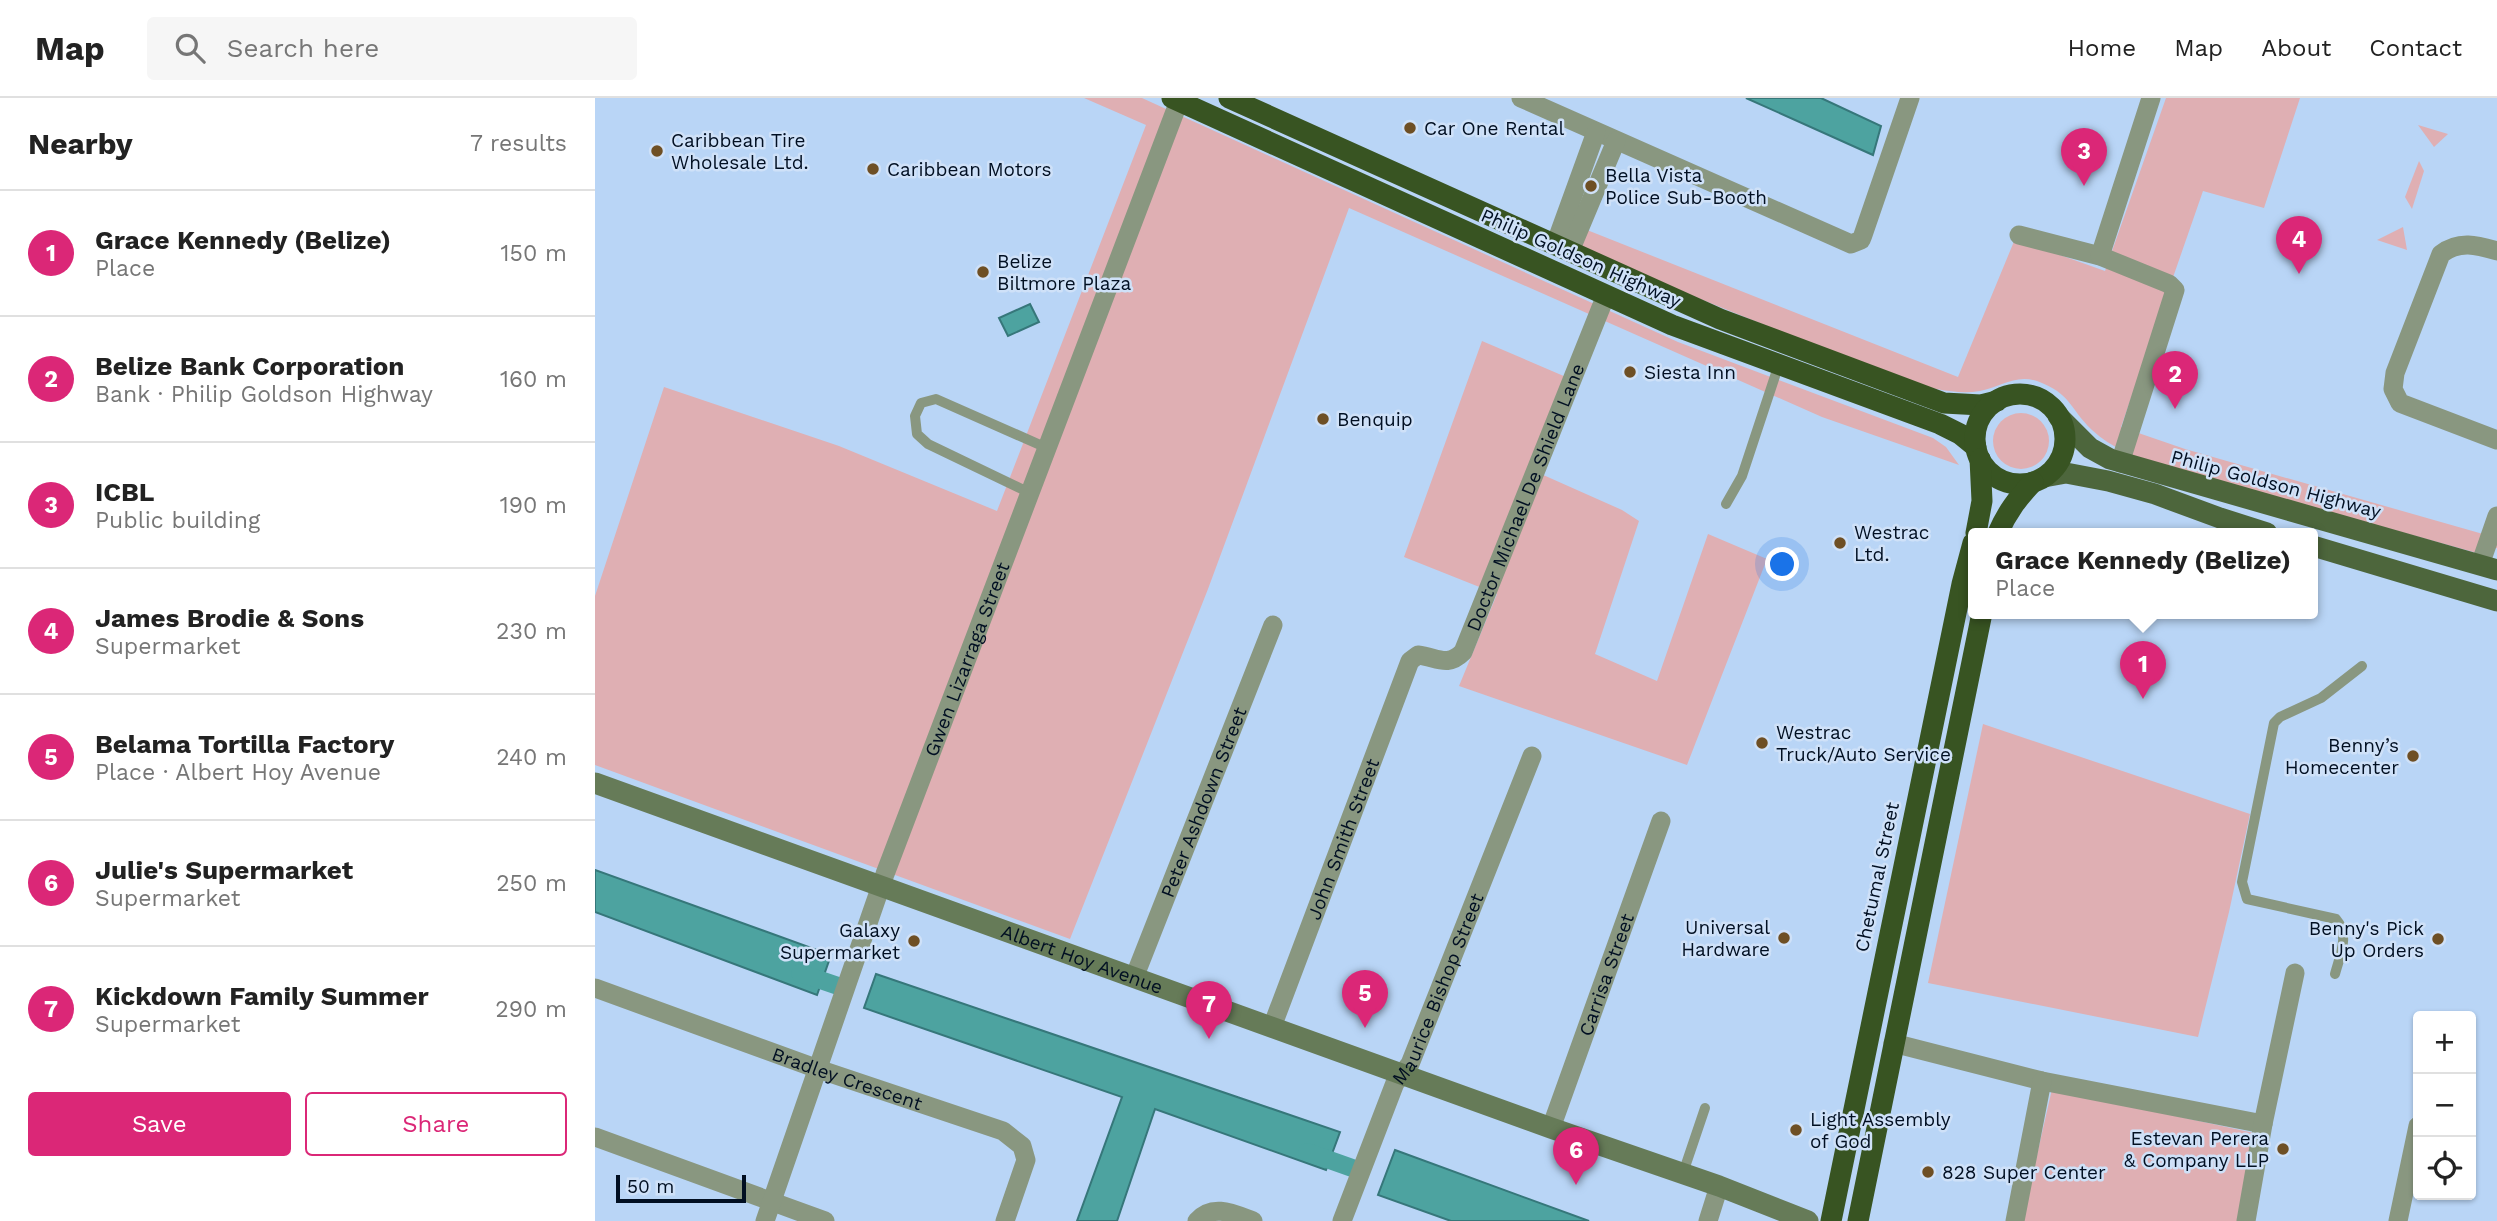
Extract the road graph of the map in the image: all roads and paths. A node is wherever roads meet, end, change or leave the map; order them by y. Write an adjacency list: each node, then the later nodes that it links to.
1 (1229, 98): 9 (highway, Philip Goldson Highway)
2 (1521, 98): 6 (street)
3 (1910, 98): 7 (street)
4 (2151, 98): 11 (street)
5 (1176, 100): 12 (highway, Philip Goldson Highway); 17 (street, Gwen Lizarraga Street)
6 (1597, 132): 7 (street); 9 (street)
7 (1616, 141): 9 (street)
8 (2019, 235): 11 (street)
9 (1562, 248): 14 (highway, Philip Goldson Highway)
10 (2497, 251): 16 (street)
11 (2100, 256): 19 (street)
12 (1606, 295): 13 (highway, Philip Goldson Highway); 33 (street, Doctor Michael De Shield Lane)
13 (1779, 364): 18 (highway, Philip Goldson Highway); 22 (lane)
14 (1997, 401): 15 (highway); 18 (highway)
15 (2058, 416): 19 (main road, Philip Goldson Highway); 20 (highway)
16 (2497, 440)
17 (1047, 448): 21 (street, Gwen Lizarraga Street); 21 (lane)
18 (1978, 453): 20 (highway); 24 (highway)
19 (2120, 463): 29 (main road, Philip Goldson Highway)
20 (2038, 479): 25 (highway); 26 (main road)
21 (1030, 493): 40 (street, Gwen Lizarraga Street)
22 (1726, 504)
23 (2497, 516): 29 (street)
24 (1977, 528)
25 (2000, 528)
26 (2251, 528)
27 (2318, 547): 30 (main road)
28 (1968, 562): 38 (highway, Chetumal Street)
29 (2492, 567)
30 (2497, 601)
31 (1981, 619): 39 (highway)
32 (1273, 625): 43 (street, Peter Ashdown Street)
33 (1418, 655): 45 (street, John Smith Street)
34 (2362, 666): 42 (lane)
35 (1532, 756): 48 (street, Maurice Bishop Street)
36 (595, 783): 40 (street, Albert Hoy Avenue)
37 (1661, 821): 52 (street, Carrisa Street)
38 (1909, 835): 39 (highway); 66 (highway, Chetumal Street)
39 (1935, 840): 46 (highway)
40 (882, 886): 43 (street, Albert Hoy Avenue); 47 (street, Gwen Lizarraga Street)
41 (2295, 973): 51 (street)
42 (2335, 974)
43 (1134, 978): 45 (street, Albert Hoy Avenue)
44 (595, 989): 47 (street, Bradley Crescent)
45 (1272, 1027): 48 (street, Albert Hoy Avenue)
46 (1893, 1043): 49 (street); 67 (highway)
47 (818, 1069): 57 (street, Gwen Lizarraga Street); 60 (street, Bradley Crescent)
48 (1402, 1073): 52 (street, Albert Hoy Avenue); 63 (street, Maurice Bishop Street)
49 (2042, 1081): 51 (street); 68 (street)
50 (1705, 1108): 55 (lane)
51 (2263, 1124): 69 (street)
52 (1551, 1128): 55 (street, Albert Hoy Avenue)
53 (595, 1137): 57 (street)
54 (2416, 1137): 70 (street)
55 (1683, 1174): 56 (street, Albert Hoy Avenue)
56 (1719, 1186): 64 (street); 65 (street, Albert Hoy Avenue)
57 (773, 1202): 58 (street, Gwen Lizarraga Street); 59 (street)
58 (765, 1221)
59 (825, 1221)
60 (1005, 1221)
61 (1197, 1221): 62 (street)
62 (1253, 1221)
63 (1342, 1221)
64 (1708, 1221)
65 (1808, 1221)
66 (1831, 1221)
67 (1858, 1221)
68 (2015, 1221)
69 (2246, 1221)
70 (2398, 1221)

